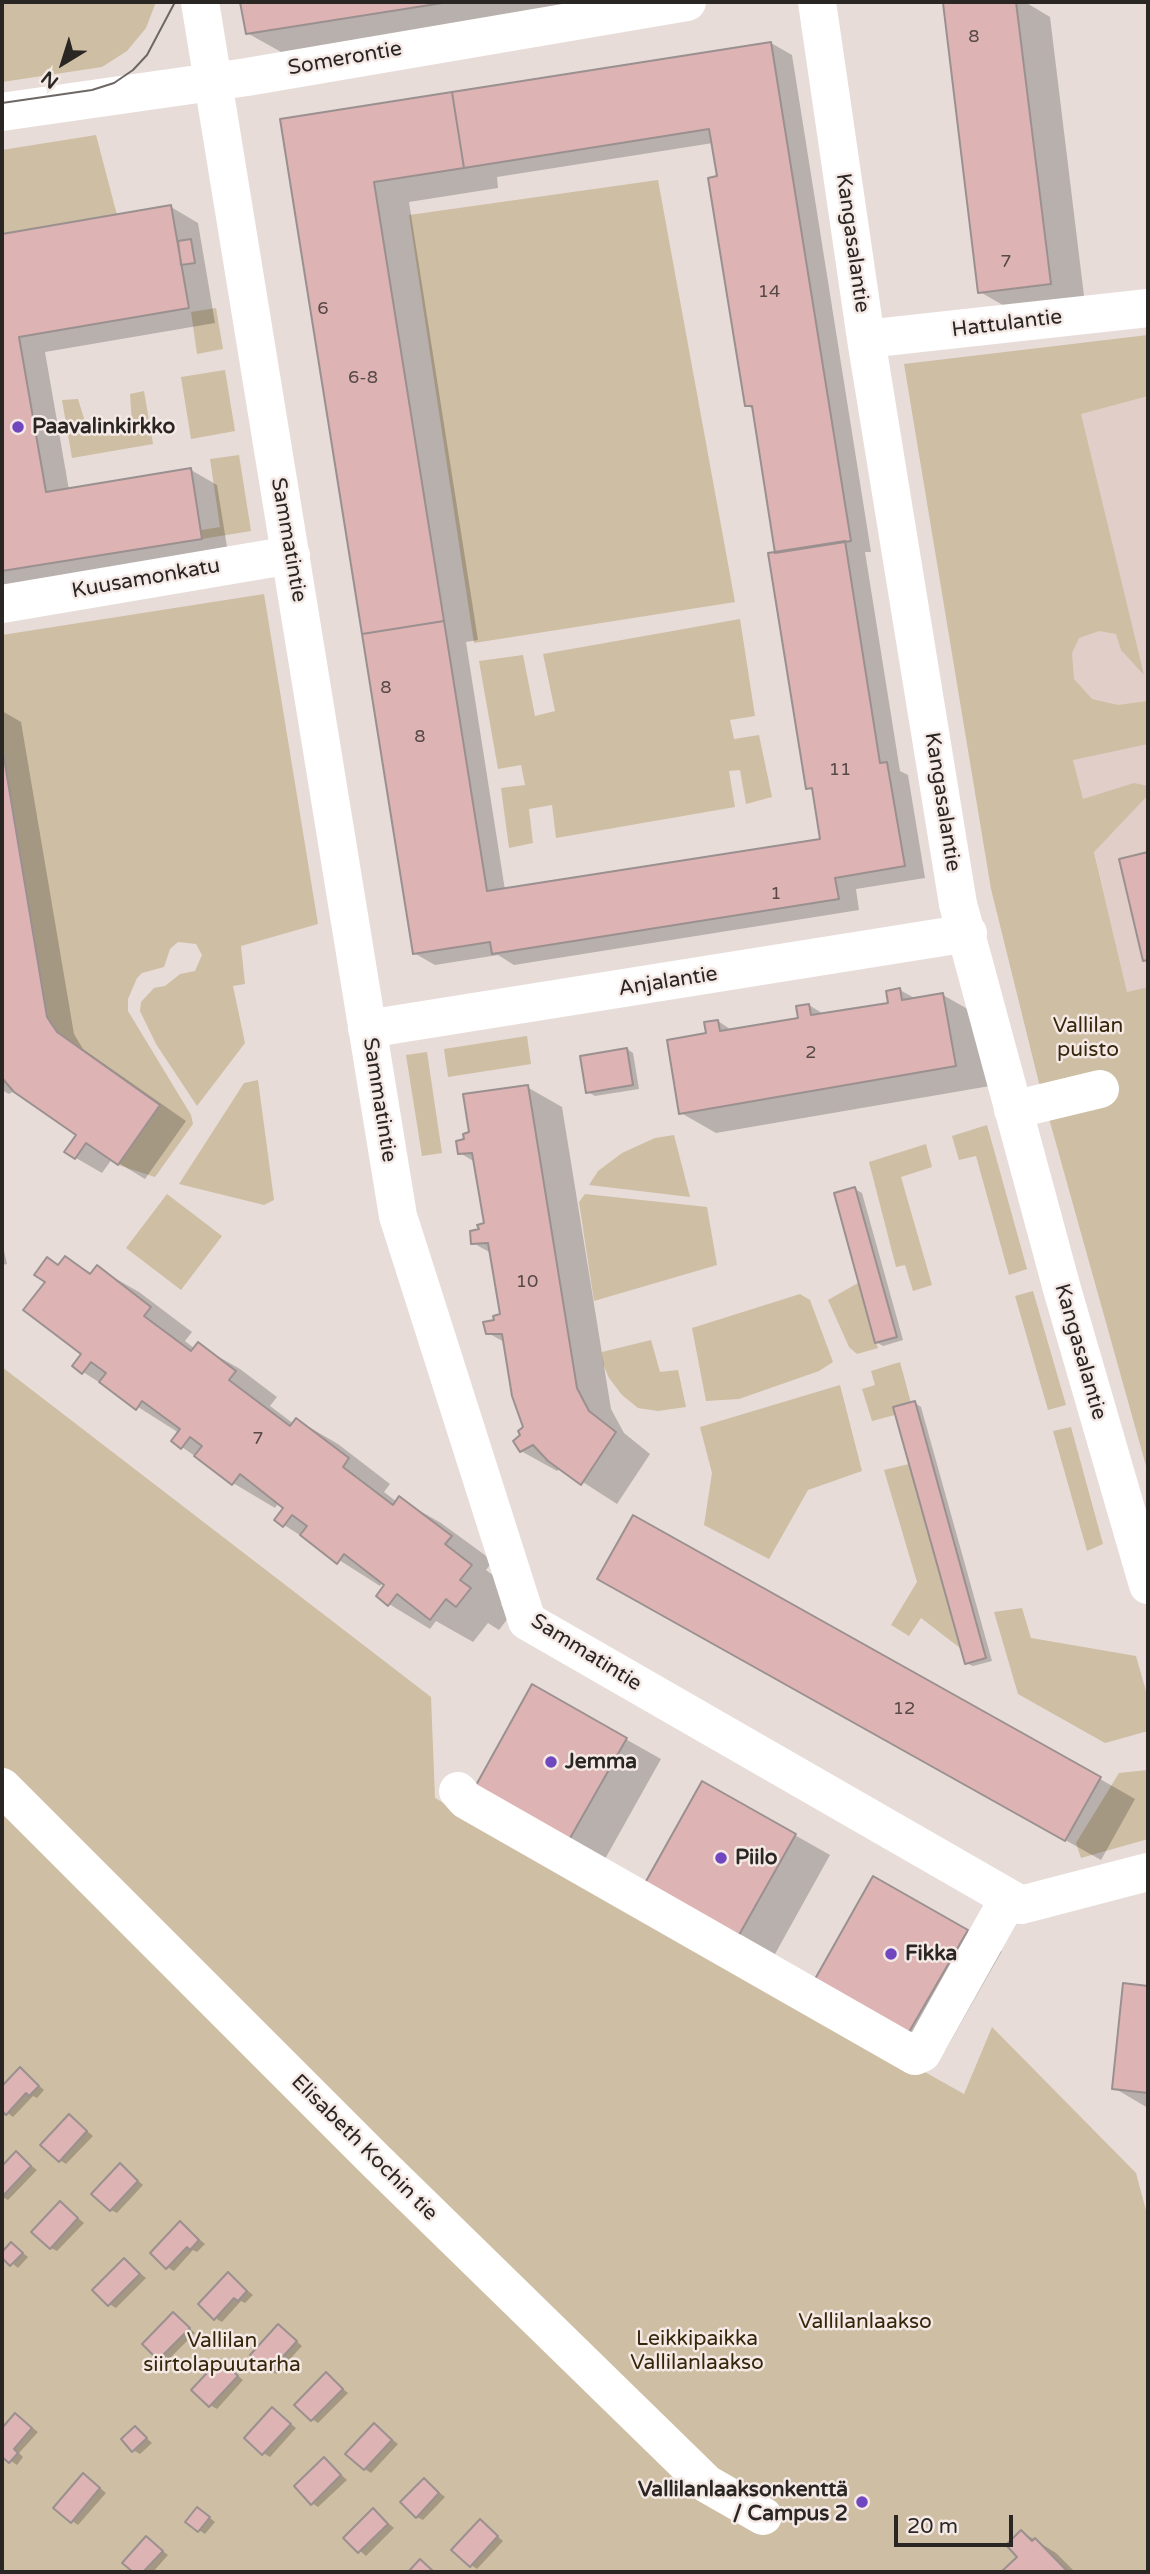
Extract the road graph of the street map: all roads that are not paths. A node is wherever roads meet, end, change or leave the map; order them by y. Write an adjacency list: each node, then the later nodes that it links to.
1 (200, 2): 4 (street, Sammatintie)
2 (687, 2): 4 (street, Somerontie)
3 (817, 2): 7 (street, Kangasalantie)
4 (215, 81): 5 (street, Somerontie); 8 (street, Sammatintie)
5 (2, 112)
6 (1148, 308): 7 (street, Hattulantie)
7 (866, 339): 10 (street, Kangasalantie)
8 (291, 555): 9 (street, Kuusamonkatu); 11 (street, Sammatintie)
9 (2, 604)
10 (968, 933): 11 (street, Anjalantie); 13 (street, Kangasalantie)
11 (367, 1030): 18 (street, Sammatintie)
12 (1100, 1089): 13 (street)
13 (1013, 1110): 14 (street, Kangasalantie)
14 (1148, 1586)
15 (2, 1787): 19 (street, Elisabeth Kochin tie)
16 (458, 1791): 18 (street)
17 (1148, 1872): 18 (street)
18 (1015, 1901)
19 (749, 2508)

